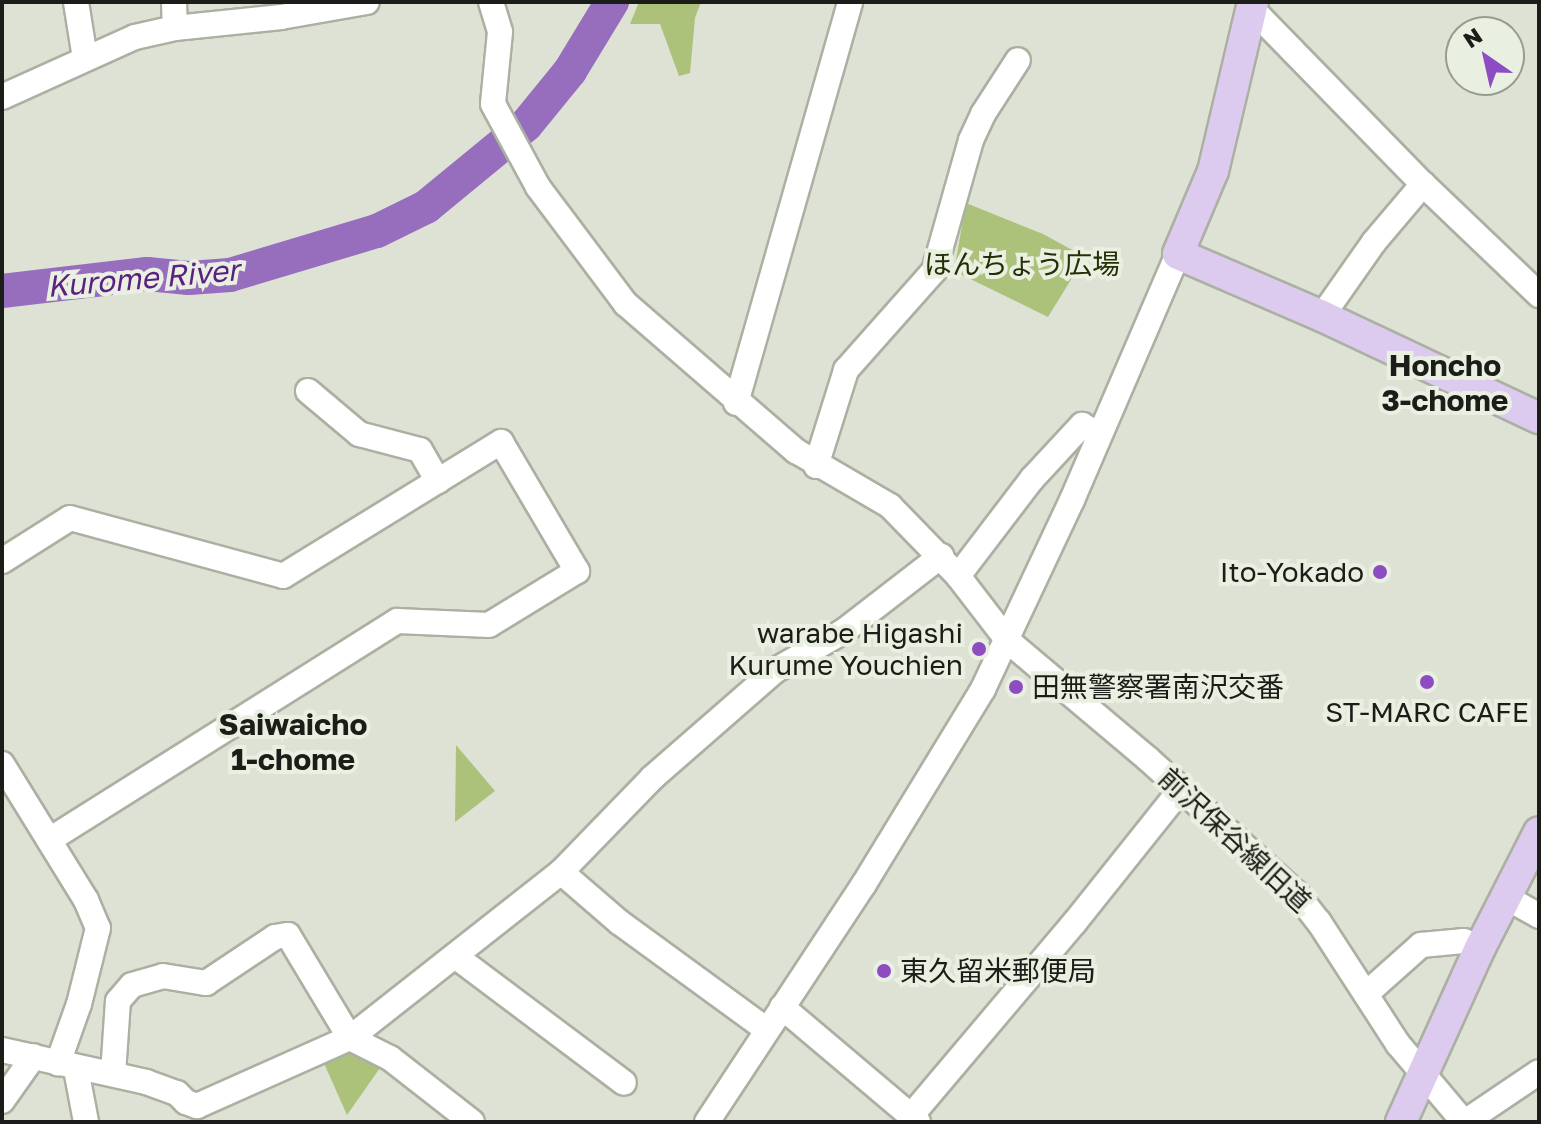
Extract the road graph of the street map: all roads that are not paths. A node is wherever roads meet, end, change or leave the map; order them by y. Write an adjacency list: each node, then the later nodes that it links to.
1 (76, 2): 8 (street)
2 (174, 2): 7 (street)
3 (367, 2): 7 (street)
4 (491, 2): 16 (street, 前沢保谷線旧道)
5 (850, 2): 16 (street)
6 (1253, 6): 11 (street); 12 (main road)
7 (175, 28): 8 (street)
8 (85, 58): 10 (street)
9 (1018, 60): 19 (street)
10 (2, 97)
11 (1423, 184): 13 (street); 14 (street)
12 (1178, 254): 14 (main road); 18 (street)
13 (1539, 295)
14 (1322, 316): 17 (main road)
15 (308, 391): 20 (street)
16 (736, 403): 19 (street, 前沢保谷線旧道)
17 (1537, 412)
18 (1099, 435): 23 (street); 24 (street)
19 (816, 466): 21 (street, 前沢保谷線旧道)
20 (438, 481): 22 (street); 28 (street)
21 (941, 556): 23 (street, 前沢保谷線旧道); 29 (street)
22 (2, 561)
23 (958, 576): 24 (street, 前沢保谷線旧道)
24 (1008, 641): 26 (street, 前沢保谷線旧道); 35 (street)
25 (2, 764): 28 (street)
26 (1181, 789): 34 (street, 前沢保谷線旧道); 47 (street)
27 (1539, 832): 30 (main road)
28 (49, 840): 40 (street)
29 (561, 872): 33 (street); 36 (street)
30 (1507, 898): 31 (street); 32 (main road)
31 (1539, 916)
32 (1480, 948): 34 (street); 43 (main road)
33 (455, 956): 37 (street); 44 (street)
34 (1366, 994): 43 (street, 前沢保谷線旧道)
35 (782, 1007): 36 (street); 47 (street)
36 (767, 1030): 50 (street)
37 (350, 1038): 42 (street); 46 (street); 49 (street)
38 (2, 1050): 39 (street)
39 (34, 1056): 40 (street); 45 (street)
40 (67, 1066): 42 (street); 48 (street)
41 (1539, 1072): 52 (street)
42 (113, 1074): 46 (street)
43 (1423, 1075): 51 (main road); 52 (street, 前沢保谷線旧道)
44 (624, 1083)
45 (2, 1101)
46 (187, 1112)
47 (915, 1119)
48 (86, 1122)
49 (472, 1122)
50 (707, 1122)
51 (1401, 1122)
52 (1464, 1122)

